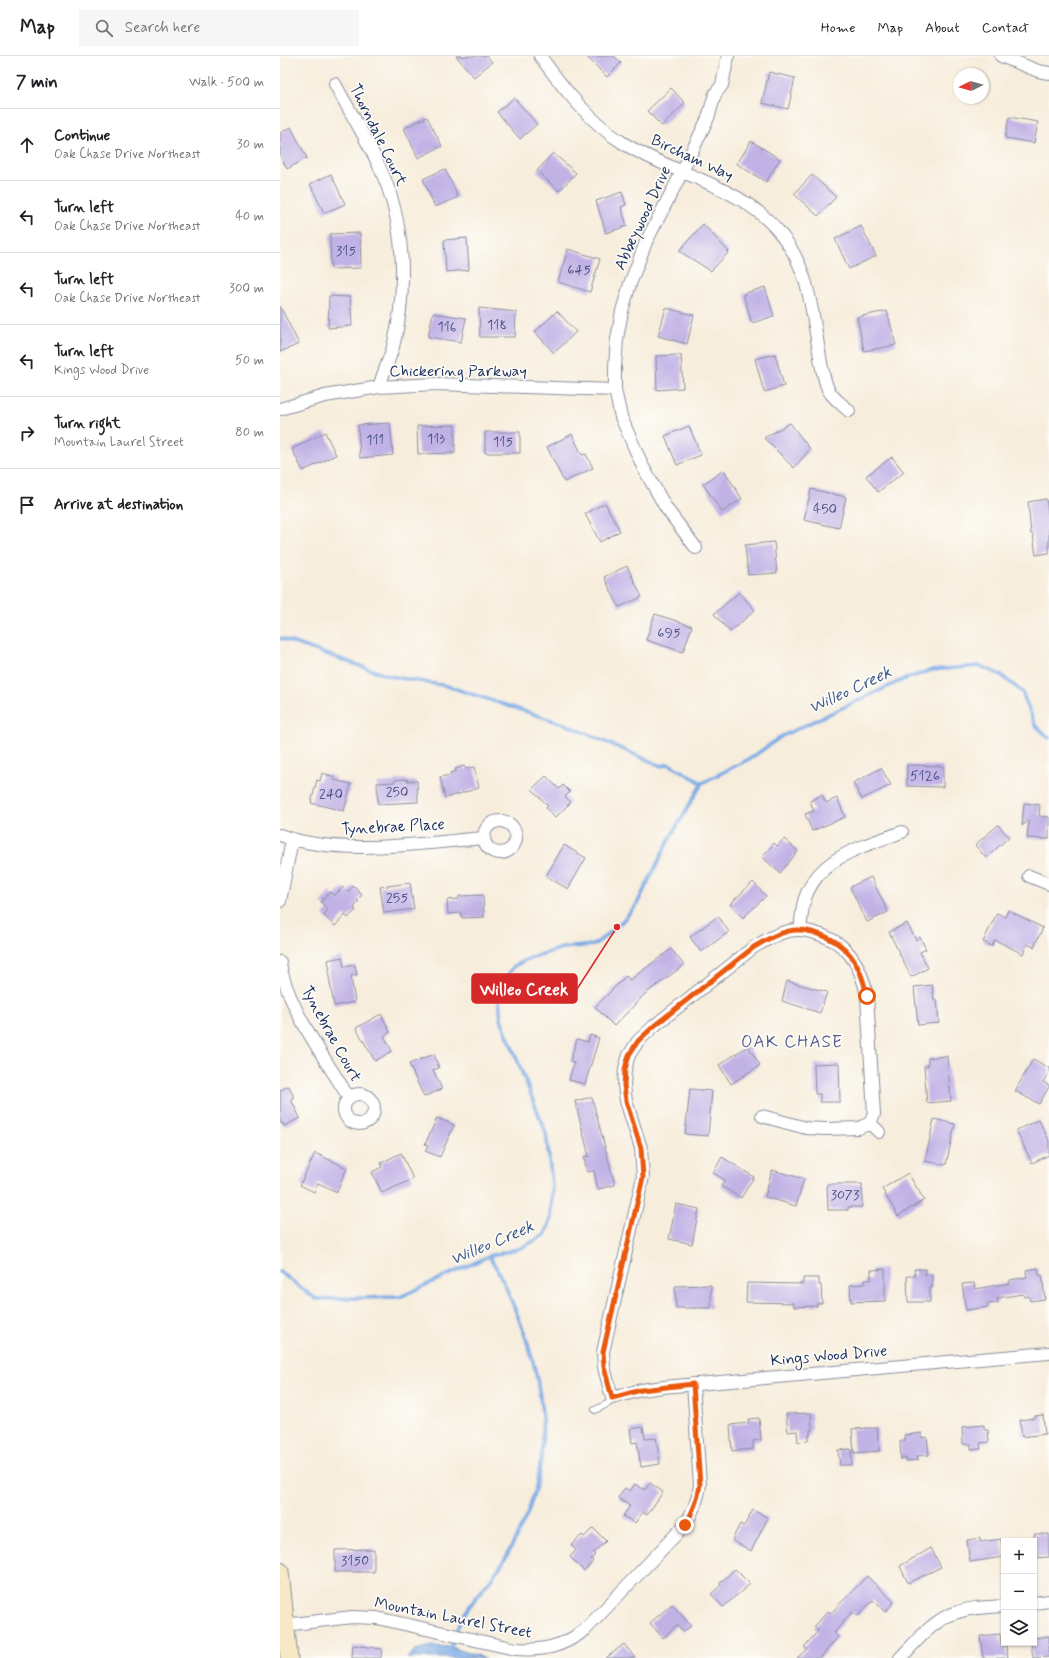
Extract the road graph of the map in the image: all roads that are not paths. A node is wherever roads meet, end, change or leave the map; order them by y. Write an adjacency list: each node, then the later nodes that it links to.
1 (540, 56): 6 (street, Bircham Way)
2 (728, 56): 6 (street, Abbeywood Drive)
3 (1001, 56): 4 (street)
4 (1049, 73)
5 (335, 84): 7 (street, Thorndale Court)
6 (682, 172): 8 (street, Abbeywood Drive); 10 (street, Bircham Way)
7 (379, 387): 8 (street, Chickering Parkway); 9 (street, Chickering Parkway)
8 (615, 390): 11 (street, Abbeywood Drive)
9 (280, 409)
10 (849, 411)
11 (696, 548)
12 (902, 832): 19 (street)
13 (280, 835): 15 (street, Tynebrae Place)
14 (484, 838): 15 (street, Tynebrae Place)
15 (292, 840): 18 (street)
16 (1030, 876): 17 (street)
17 (1049, 884)
18 (280, 901)
19 (800, 930): 23 (street); 27 (street)
20 (280, 962): 21 (street, Tynebrae Court)
21 (349, 1098)
22 (762, 1116): 23 (street)
23 (870, 1123): 24 (street)
24 (879, 1132)
25 (1049, 1353): 26 (street, Kings Wood Drive)
26 (693, 1384): 27 (street, Kings Wood Drive); 33 (street, Mountain Laurel Street)
27 (612, 1398): 28 (lane)
28 (595, 1410)
29 (280, 1571): 33 (main road)
30 (1049, 1601): 31 (street)
31 (1037, 1603)
32 (1001, 1606): 35 (street)
33 (282, 1625): 34 (main road)
34 (289, 1658)
35 (900, 1658)

